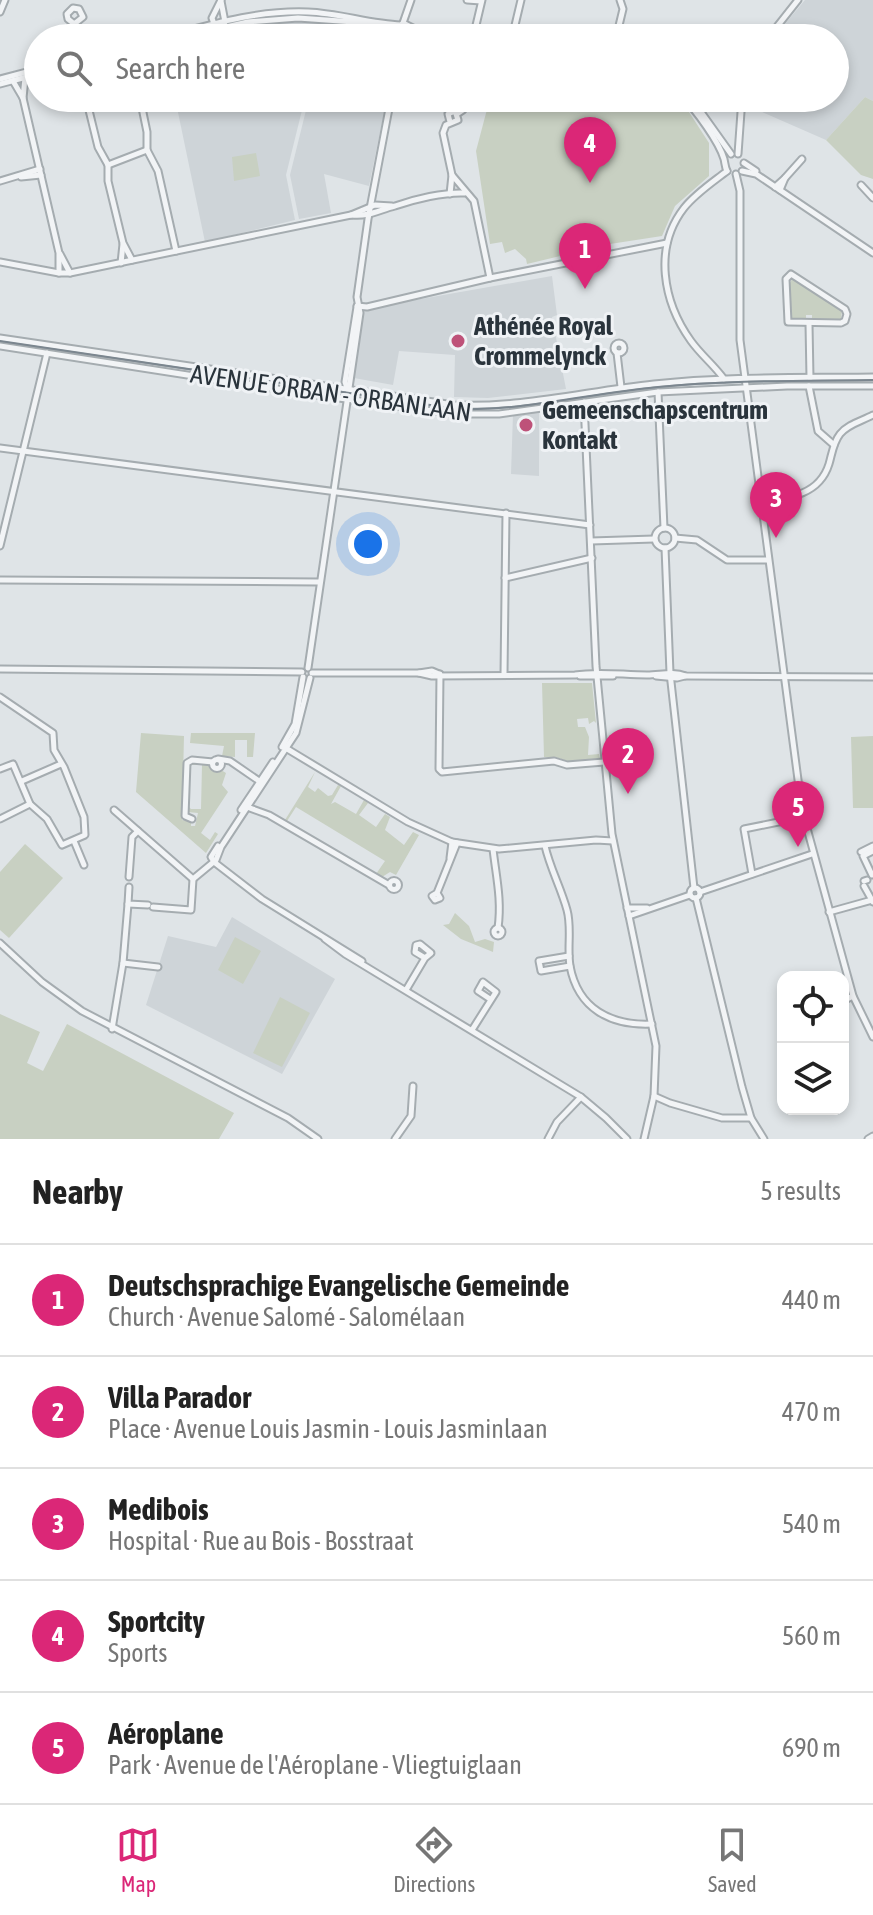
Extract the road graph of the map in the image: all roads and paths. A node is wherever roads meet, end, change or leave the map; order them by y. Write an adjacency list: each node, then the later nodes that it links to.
1 (5, 0): 9 (street)
2 (221, 0): 10 (street); 11 (street)
3 (411, 0): 17 (street)
4 (467, 0): 8 (street)
5 (521, 0): 19 (street)
6 (620, 0): 20 (street)
7 (798, 0): 21 (street)
8 (482, 1): 18 (street)
9 (0, 12)
10 (226, 20): 12 (street); 13 (street); 16 (street)
11 (214, 24)
12 (218, 24)
13 (224, 24)
14 (240, 24): 15 (street)
15 (364, 24)
16 (369, 24)
17 (406, 24)
18 (476, 24)
19 (515, 24)
20 (619, 24)
21 (779, 24)
22 (24, 76): 25 (street)
23 (24, 78): 24 (street)
24 (13, 81): 25 (street); 27 (street)
25 (0, 82)
26 (24, 88): 27 (street)
27 (23, 98): 28 (street)
28 (24, 102)
29 (26, 112): 46 (street)
30 (89, 112): 44 (street)
31 (143, 112): 39 (street)
32 (388, 112): 55 (street)
33 (460, 112): 48 (street)
34 (695, 112): 42 (street)
35 (701, 112): 38 (street)
36 (741, 112): 37 (street)
37 (738, 141): 38 (street); 40 (street)
38 (725, 145): 40 (street)
39 (147, 150): 44 (street); 61 (street)
40 (734, 154): 42 (street); 43 (street)
41 (802, 159): 51 (street)
42 (725, 160): 45 (street)
43 (744, 163): 47 (street); 51 (street)
44 (108, 165): 59 (street)
45 (727, 171): 47 (street); 60 (street)
46 (41, 172): 49 (street); 63 (street)
47 (739, 172): 51 (street); 77 (street)
48 (452, 175): 52 (street); 53 (street)
49 (0, 181)
50 (861, 185): 54 (street)
51 (778, 188): 62 (street)
52 (465, 193): 53 (street); 69 (street)
53 (450, 194): 56 (street)
54 (873, 198)
55 (371, 206): 56 (street); 57 (street); 58 (street)
56 (392, 206): 58 (street)
57 (351, 215): 58 (street); 61 (street)
58 (369, 215): 70 (street)
59 (123, 243): 64 (street); 66 (street)
60 (667, 243): 69 (street); 79 (street)
61 (176, 251): 64 (street)
62 (873, 252)
63 (59, 253): 67 (street); 68 (street)
64 (132, 260): 66 (street)
65 (0, 262): 67 (street)
66 (121, 263): 68 (street)
67 (59, 273): 68 (street)
68 (70, 273)
69 (490, 278): 70 (street)
70 (357, 306): 84 (street)
71 (809, 324): 71 (street); 78 (street)
72 (0, 338): 84 (street, AVENUE ORBAN - ORBANLAAN)
73 (0, 346): 74 (street, AVENUE ORBAN - ORBANLAAN)
74 (47, 353): 88 (street, AVENUE ORBAN - ORBANLAAN); 93 (street)
75 (617, 353): 83 (street)
76 (873, 377): 78 (street, AVENUE ORBAN - ORBANLAAN)
77 (744, 378): 78 (street, AVENUE ORBAN - ORBANLAAN); 79 (street, AVENUE ORBAN - ORBANLAAN); 85 (street)
78 (810, 378)
79 (724, 379): 80 (street, AVENUE ORBAN - ORBANLAAN)
80 (711, 380): 83 (street, AVENUE ORBAN - ORBANLAAN); 86 (street)
81 (809, 386): 82 (street, AVENUE ORBAN - ORBANLAAN); 85 (street, AVENUE ORBAN - ORBANLAAN); 91 (street)
82 (873, 386)
83 (621, 387): 84 (street, AVENUE ORBAN - ORBANLAAN)
84 (347, 388): 88 (street)
85 (746, 388): 86 (street, AVENUE ORBAN - ORBANLAAN); 95 (street)
86 (711, 389): 87 (street, AVENUE ORBAN - ORBANLAAN)
87 (658, 392): 89 (street, AVENUE ORBAN - ORBANLAAN); 98 (street)
88 (345, 398): 89 (street, AVENUE ORBAN - ORBANLAAN); 94 (street)
89 (584, 402): 97 (street)
90 (873, 415): 91 (street)
91 (834, 445): 95 (street)
92 (0, 448): 93 (street)
93 (24, 451): 94 (street); 102 (street)
94 (333, 491): 96 (street); 108 (street)
95 (760, 501): 105 (street)
96 (506, 513): 97 (street); 106 (street)
97 (590, 525): 101 (street)
98 (664, 528): 99 (street); 100 (street)
99 (675, 538): 103 (street); 105 (street)
100 (654, 539): 101 (street); 103 (street)
101 (591, 541): 104 (street)
102 (0, 546)
103 (665, 548): 114 (street)
104 (592, 558): 106 (street); 113 (street)
105 (768, 560): 115 (street)
106 (505, 578): 112 (street)
107 (0, 580): 108 (street)
108 (319, 582): 110 (street)
109 (0, 669): 110 (street)
110 (307, 674): 111 (street); 118 (street)
111 (440, 674): 112 (street); 120 (street)
112 (504, 674): 113 (street)
113 (597, 675): 114 (street); 120 (street)
114 (670, 676): 115 (street); 150 (street)
115 (784, 676): 116 (street); 129 (street)
116 (873, 677)
117 (0, 697): 121 (street)
118 (284, 747): 125 (street); 135 (street)
119 (216, 760): 122 (street); 122 (street); 131 (street)
120 (604, 762): 133 (street)
121 (61, 764): 124 (street); 134 (street)
122 (233, 764): 125 (street)
123 (0, 769): 124 (street)
124 (22, 781): 127 (street)
125 (262, 782): 126 (street)
126 (248, 802): 142 (street); 148 (street)
127 (30, 804): 130 (street); 134 (street)
128 (114, 810): 132 (street)
129 (803, 817): 141 (street); 144 (street)
130 (0, 819)
131 (192, 819)
132 (138, 831): 145 (street); 146 (street)
133 (613, 838): 136 (street); 155 (street)
134 (74, 841): 143 (street)
135 (454, 843): 139 (street); 151 (street)
136 (548, 845): 139 (street); 161 (street)
137 (873, 845): 138 (street); 140 (street); 147 (street)
138 (865, 846)
139 (496, 849): 159 (street)
140 (861, 852)
141 (812, 854): 144 (street); 157 (street)
142 (214, 862): 146 (street); 166 (street)
143 (84, 865)
144 (752, 874): 150 (street)
145 (129, 877)
146 (193, 879): 154 (street)
147 (867, 880): 153 (street)
148 (389, 885)
149 (129, 887): 154 (street)
150 (697, 890): 152 (street)
151 (437, 893)
152 (693, 897): 156 (street); 179 (street)
153 (872, 902): 157 (street)
154 (128, 904): 163 (street)
155 (627, 908): 156 (street); 158 (street)
156 (648, 908): 158 (street)
157 (829, 912): 167 (street)
158 (629, 916): 170 (street)
159 (498, 928)
160 (0, 943): 171 (street)
161 (569, 956): 164 (street); 164 (street)
162 (425, 958): 166 (street)
163 (123, 963): 165 (street); 171 (street)
164 (570, 966): 170 (street)
165 (158, 967)
166 (406, 990): 172 (street)
167 (853, 996): 168 (street); 173 (street)
168 (849, 998)
169 (490, 999): 172 (street)
170 (652, 1020): 175 (street)
171 (112, 1029): 182 (street)
172 (472, 1030): 176 (street)
173 (873, 1037)
174 (413, 1086): 183 (street)
175 (654, 1096): 177 (street); 178 (street)
176 (581, 1097): 184 (street); 185 (street)
177 (670, 1103): 178 (street); 180 (street)
178 (653, 1104): 186 (street)
179 (749, 1111): 180 (street); 181 (street)
180 (737, 1118): 181 (street)
181 (751, 1118): 187 (street)
182 (318, 1139)
183 (395, 1139)
184 (548, 1139)
185 (626, 1139)
186 (644, 1139)
187 (764, 1139)

